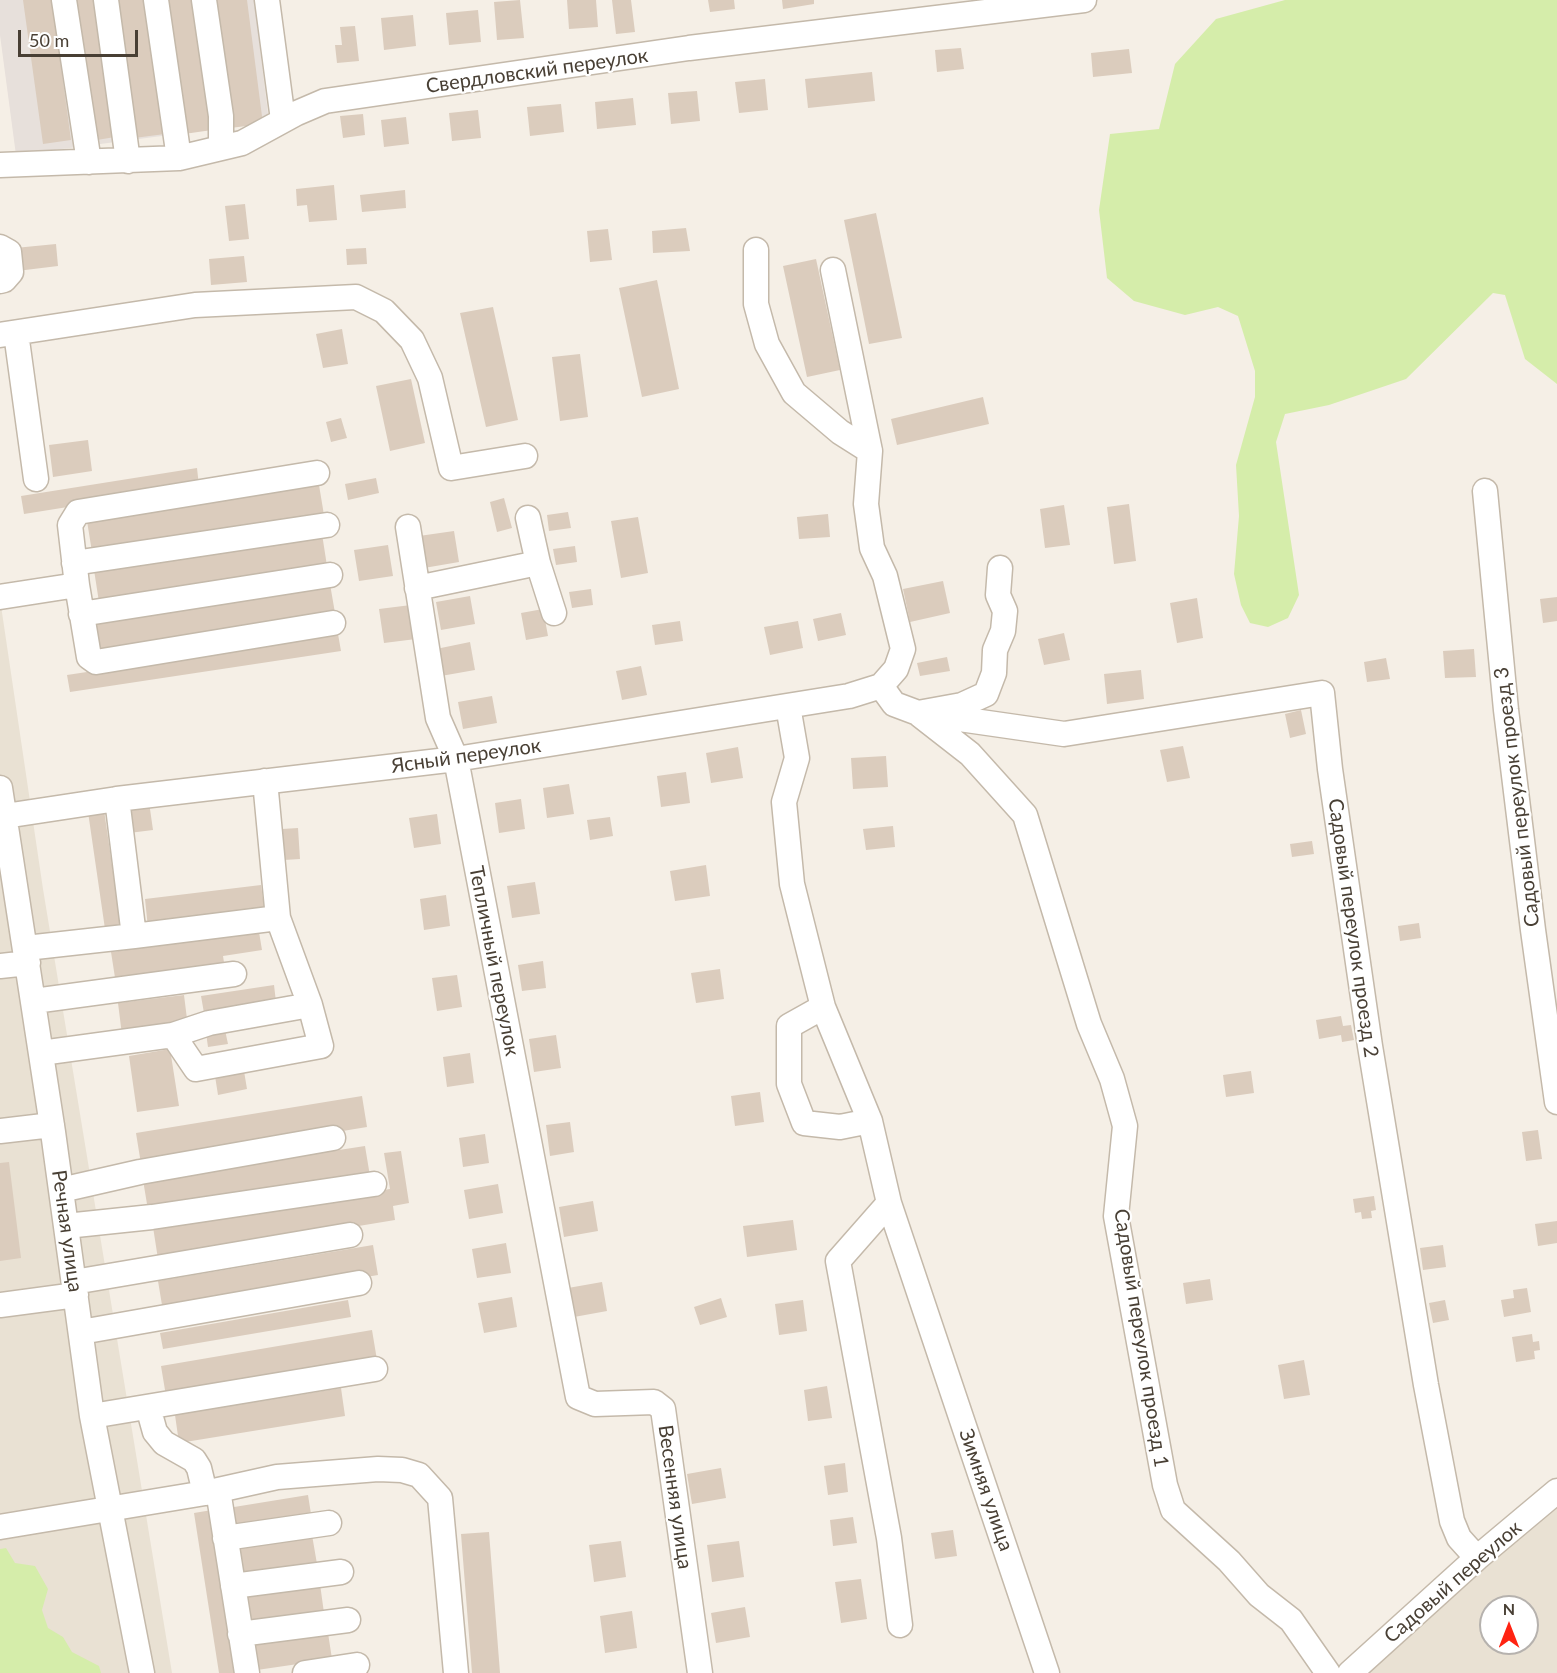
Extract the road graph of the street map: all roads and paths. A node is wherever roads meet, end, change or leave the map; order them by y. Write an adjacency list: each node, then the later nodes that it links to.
1 (64, 0): 11 (street)
2 (105, 0): 10 (street)
3 (156, 0): 9 (street)
4 (204, 0): 8 (street)
5 (267, 0): 7 (street)
6 (1084, 0): 7 (street, Свердловский переулок)
7 (283, 120): 8 (street, Свердловский переулок)
8 (221, 148): 9 (street, Свердловский переулок)
9 (179, 158): 10 (street, Свердловский переулок)
10 (128, 161): 11 (street, Свердловский переулок)
11 (89, 162): 12 (street, Свердловский переулок)
12 (0, 165)
13 (0, 247): 16 (street)
14 (756, 250): 18 (street)
15 (833, 270): 18 (street)
16 (0, 281)
17 (8, 334): 19 (street); 21 (street)
18 (870, 451): 35 (street)
19 (525, 456)
20 (317, 473): 28 (street)
21 (36, 479)
22 (1485, 491): 53 (street, Садовый переулок проезд 3)
23 (528, 518): 26 (street)
24 (327, 525): 28 (street)
25 (408, 527): 30 (street, Тепличный переулок)
26 (538, 563): 30 (street); 32 (street)
27 (1000, 568): 37 (street)
28 (75, 574): 31 (street); 33 (street)
29 (330, 575): 33 (street)
30 (417, 588): 38 (street, Тепличный переулок)
31 (0, 597)
32 (554, 613)
33 (81, 614): 34 (street)
34 (333, 623)
35 (881, 686): 36 (street, Ясный переулок); 37 (street)
36 (788, 706): 38 (street, Ясный переулок); 50 (street, Зимняя улица)
37 (918, 713): 77 (street, Садовый переулок проезд 2); 90 (street, Садовый переулок проезд 1)
38 (456, 759): 39 (street, Ясный переулок); 68 (street, Тепличный переулок)
39 (266, 781): 41 (street, Ясный переулок); 43 (street)
40 (0, 788): 42 (street, Речная улица)
41 (117, 798): 42 (street, Ясный переулок); 44 (street)
42 (5, 816): 45 (street, Речная улица)
43 (278, 918): 44 (street); 49 (street)
44 (134, 936): 45 (street)
45 (27, 956): 46 (street); 48 (street, Речная улица)
46 (0, 966)
47 (234, 974): 48 (street)
48 (34, 1001): 52 (street, Речная улица)
49 (310, 1005): 51 (street); 51 (street)
50 (823, 1007): 54 (street, Зимняя улица); 54 (street)
51 (174, 1035): 52 (street)
52 (41, 1053): 55 (street, Речная улица)
53 (1557, 1102)
54 (870, 1121): 60 (street, Зимняя улица)
55 (52, 1125): 56 (street); 59 (street, Речная улица)
56 (0, 1131)
57 (333, 1138): 59 (street)
58 (374, 1184): 61 (street)
59 (61, 1190): 61 (street, Речная улица)
60 (889, 1203): 81 (street); 89 (street, Зимняя улица)
61 (66, 1226): 64 (street, Речная улица)
62 (350, 1235): 64 (street)
63 (359, 1283): 66 (street)
64 (75, 1289): 65 (street); 66 (street, Речная улица)
65 (0, 1305)
66 (81, 1332): 70 (street, Речная улица)
67 (375, 1369): 69 (street)
68 (578, 1397): 88 (street, Весенняя улица)
69 (148, 1407): 70 (street); 71 (street)
70 (92, 1416): 73 (street, Речная улица)
71 (211, 1491): 73 (street); 76 (street); 87 (street)
72 (1554, 1499): 77 (street, Садовый переулок)
73 (111, 1508): 75 (street); 84 (street, Речная улица)
74 (329, 1523): 76 (street)
75 (0, 1527)
76 (225, 1538): 79 (street)
77 (1477, 1558): 91 (street, Садовый переулок)
78 (341, 1572): 79 (street)
79 (233, 1586): 82 (street)
80 (348, 1620): 82 (street)
81 (900, 1625)
82 (240, 1634): 85 (street)
83 (357, 1665): 86 (street)
84 (142, 1673)
85 (247, 1673)
86 (305, 1673)
87 (456, 1673)
88 (700, 1673)
89 (1047, 1673)
90 (1328, 1673)
91 (1350, 1673)

